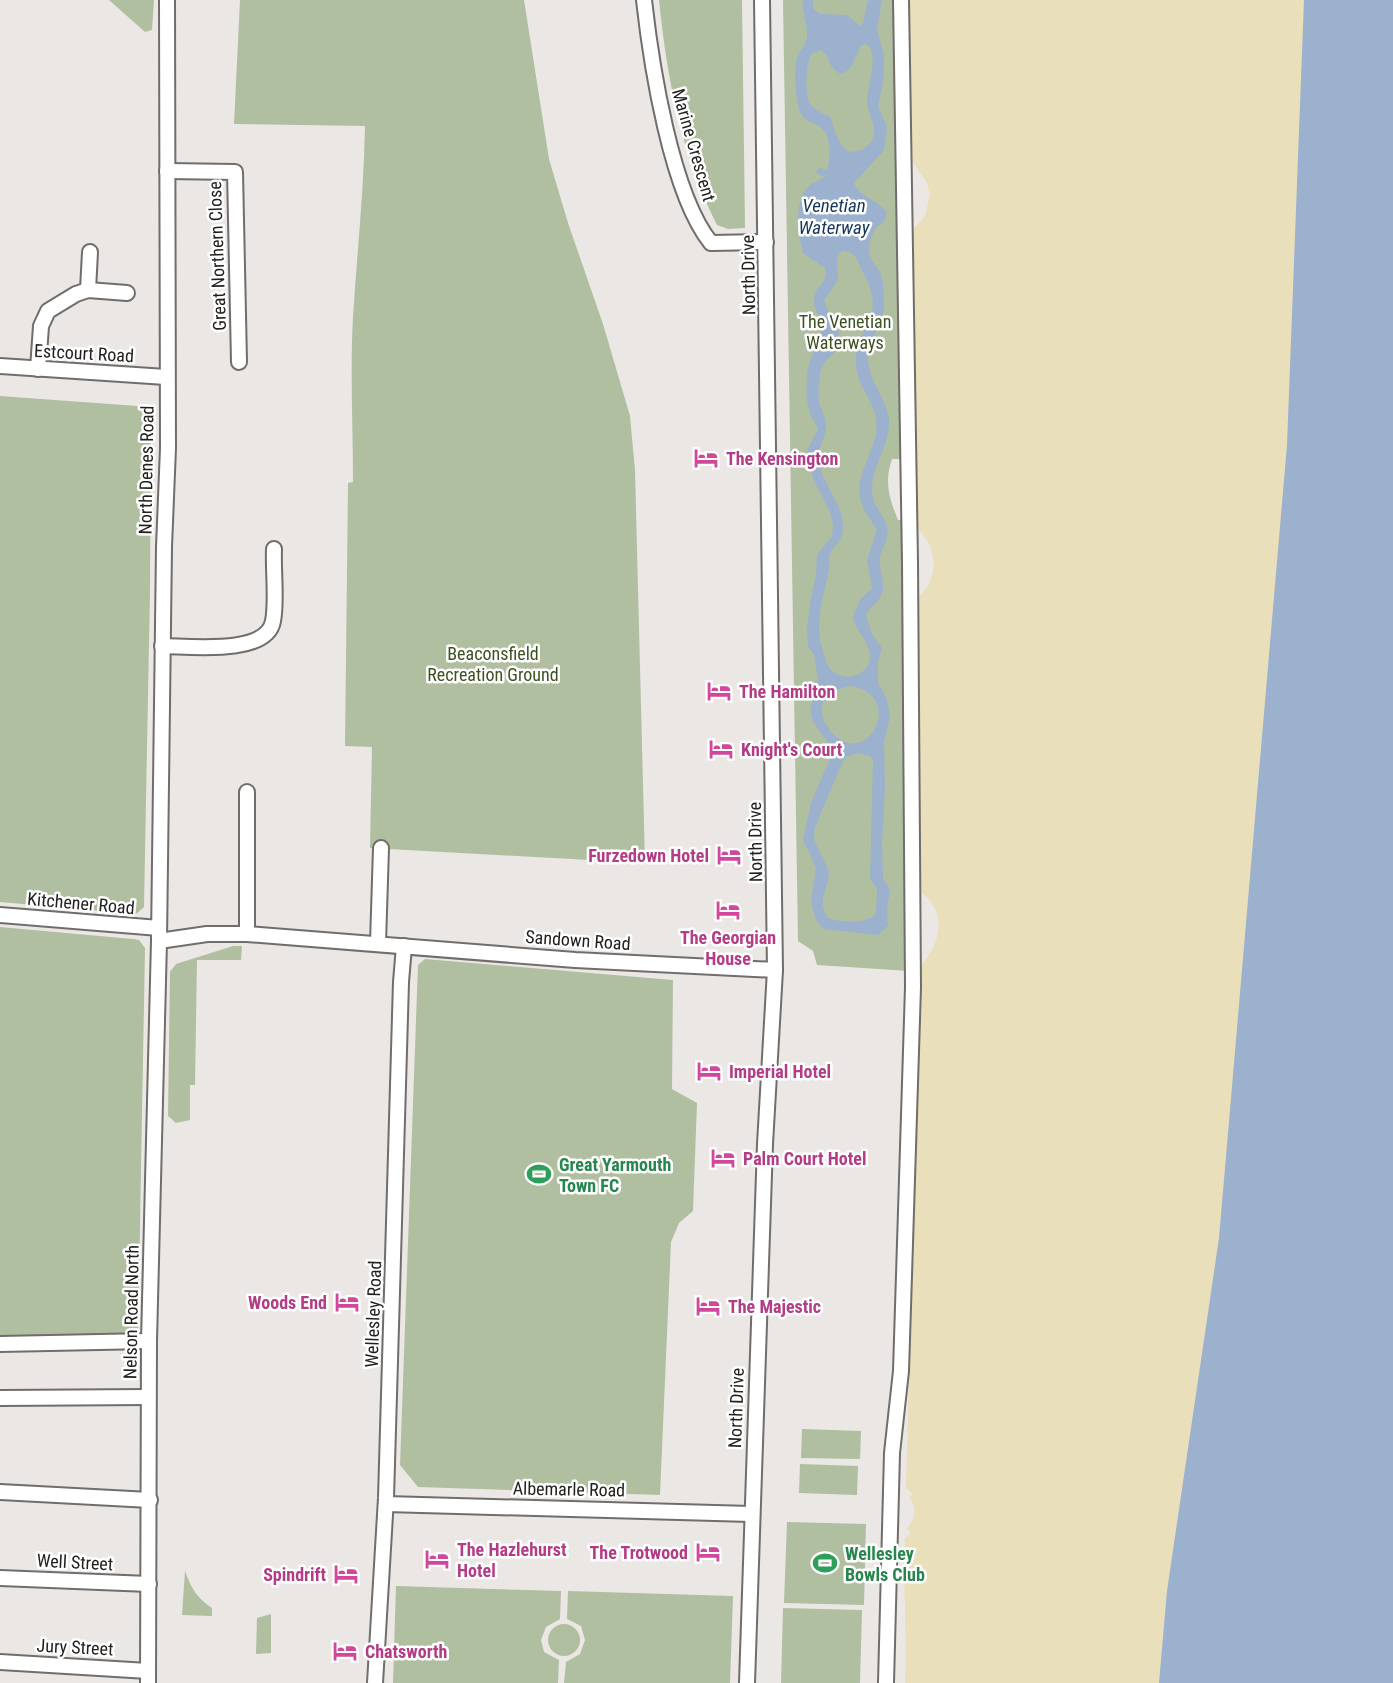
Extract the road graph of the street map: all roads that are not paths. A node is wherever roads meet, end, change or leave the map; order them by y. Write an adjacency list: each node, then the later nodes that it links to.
1 (167, 0): 5 (street, North Denes Road)
2 (644, 0): 6 (street, Marine Crescent)
3 (762, 0): 6 (street, North Drive)
4 (901, 0): 38 (street)
5 (167, 172): 10 (street, Great Northern Close); 13 (street, North Denes Road)
6 (766, 242): 23 (street, North Drive)
7 (90, 252): 8 (street)
8 (88, 290): 9 (street); 12 (street)
9 (127, 293)
10 (239, 362)
11 (0, 366): 12 (street, Estcourt Road)
12 (38, 369): 13 (street, Estcourt Road)
13 (166, 377): 15 (street, North Denes Road)
14 (274, 549): 15 (street)
15 (162, 646): 20 (street, North Denes Road)
16 (247, 792): 19 (street)
17 (381, 848): 21 (street)
18 (0, 915): 20 (street, Kitchener Road)
19 (247, 934): 20 (street, Sandown Road); 21 (street, Sandown Road)
20 (159, 935): 24 (street, Nelson Road North)
21 (378, 943): 22 (street, Sandown Road)
22 (404, 946): 23 (street, Sandown Road); 30 (street, Wellesley Road)
23 (775, 970): 31 (street, North Drive)
24 (149, 1341): 25 (street); 26 (street, Nelson Road North)
25 (0, 1344)
26 (148, 1397): 27 (street); 29 (street, Nelson Road North)
27 (0, 1398)
28 (0, 1492): 29 (street)
29 (150, 1500): 33 (street, Nelson Road North)
30 (386, 1504): 31 (street, Albemarle Road); 36 (street, Wellesley Road)
31 (751, 1514): 37 (street, North Drive)
32 (0, 1578): 33 (street, Well Street)
33 (149, 1584): 35 (street, Nelson Road North)
34 (0, 1662): 35 (street, Jury Street)
35 (148, 1677)
36 (375, 1683)
37 (747, 1683)
38 (886, 1683)

